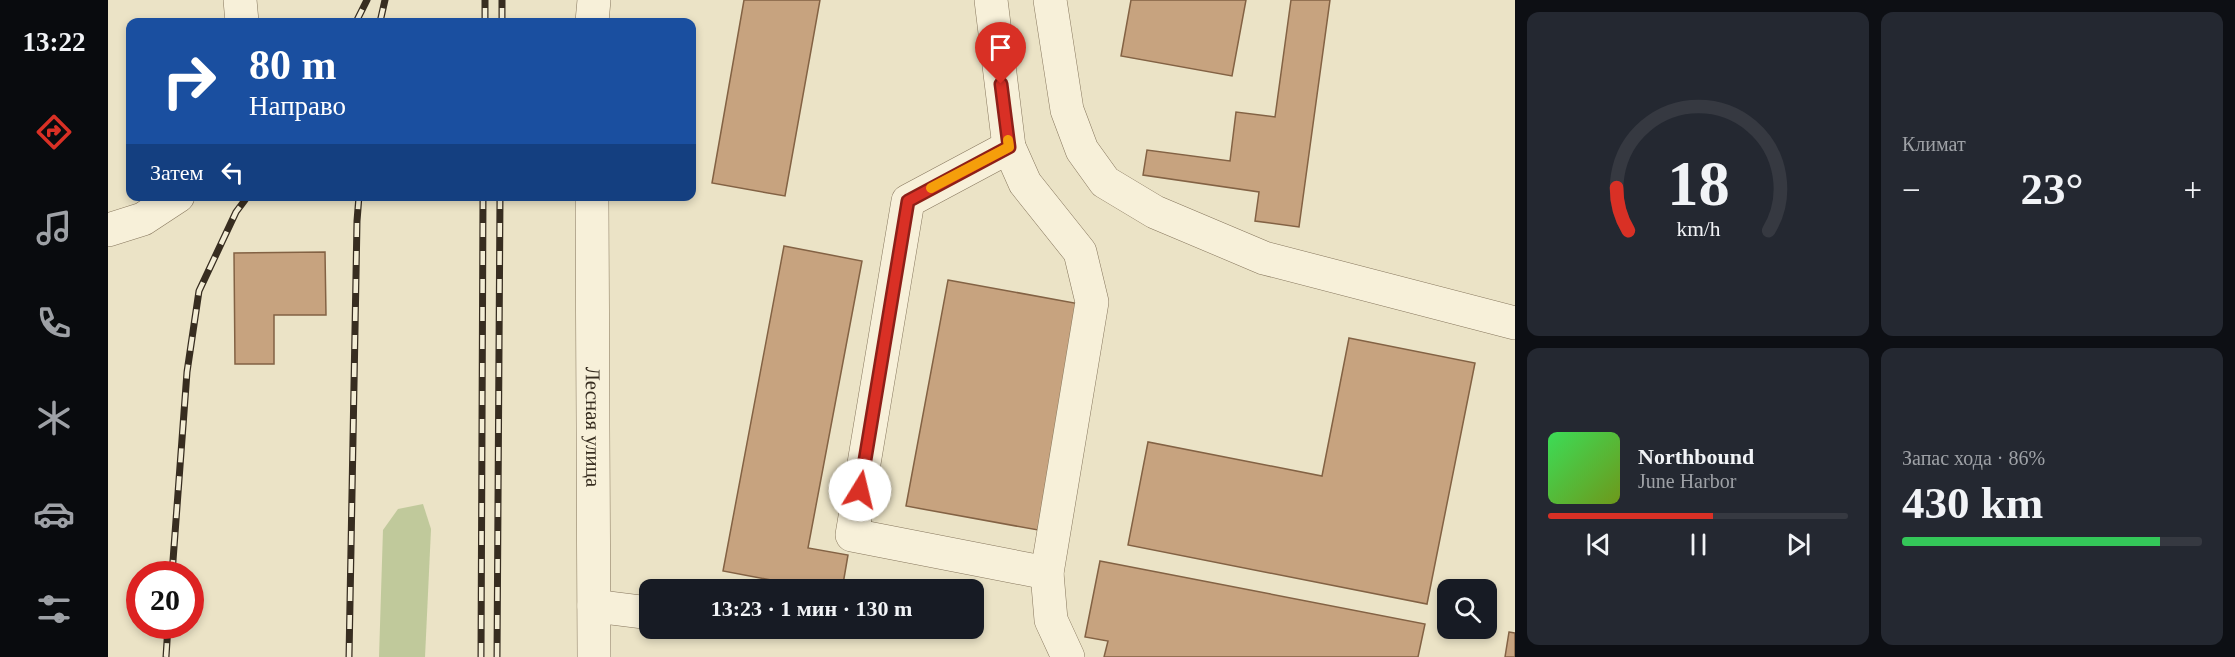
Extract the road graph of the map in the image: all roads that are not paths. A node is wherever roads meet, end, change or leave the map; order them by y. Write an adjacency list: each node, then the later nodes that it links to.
1 (240, 0): 5 (street)
2 (594, 0): 6 (street)
3 (991, 0): 7 (street)
4 (1050, 0): 11 (street)
5 (242, 18)
6 (592, 18)
7 (1009, 147): 12 (street); 12 (street)
8 (170, 201): 10 (street)
9 (592, 201): 13 (street, Лесная улица)
10 (108, 230)
11 (1515, 324)
12 (1047, 573): 16 (street)
13 (594, 606): 14 (street); 15 (street, Лесная улица)
14 (639, 612)
15 (594, 657)
16 (1068, 657)

